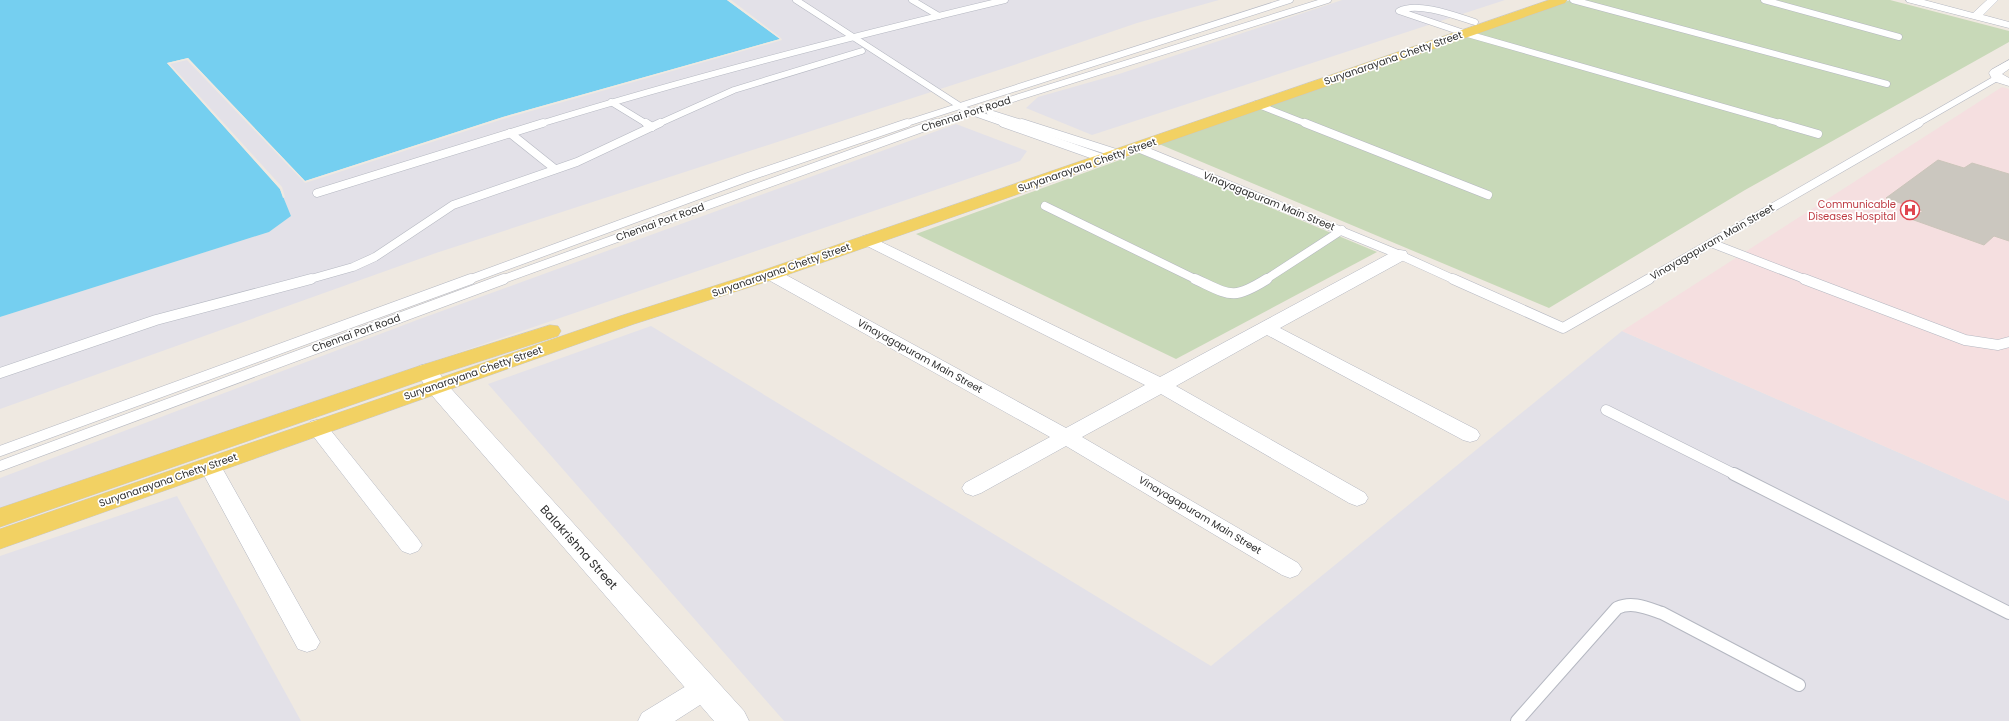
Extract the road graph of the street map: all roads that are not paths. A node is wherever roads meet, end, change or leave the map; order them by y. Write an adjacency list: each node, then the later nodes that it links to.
1 (796, 0): 18 (lane)
2 (912, 0): 13 (lane)
3 (1005, 0): 13 (lane)
4 (1290, 0): 26 (lane, Chennai Port Road)
5 (1328, 0): 27 (lane, Chennai Port Road)
6 (1541, 0): 15 (main road, Suryanarayana Chetty Street)
7 (1561, 0): 17 (main road, Suryanarayana Chetty Street)
8 (1573, 0): 23 (lane)
9 (1764, 0): 19 (lane)
10 (1911, 0): 12 (street)
11 (1993, 0): 14 (street)
12 (1945, 4): 14 (street)
13 (939, 16): 18 (lane)
14 (1976, 16): 16 (street)
15 (1475, 22): 17 (main road, Suryanarayana Chetty Street); 17 (lane)
16 (2009, 25)
17 (1459, 32): 25 (main road, Suryanarayana Chetty Street); 30 (lane); 32 (main road, Suryanarayana Chetty Street)
18 (851, 36): 24 (lane); 26 (lane)
19 (1899, 37)
20 (862, 51): 28 (lane)
21 (2009, 64): 22 (street, Vinayagapuram Main Street)
22 (2003, 80): 39 (lane, Vinayagapuram Main Street)
23 (1887, 84)
24 (611, 102): 28 (lane); 29 (lane)
25 (1256, 104): 31 (main road, Suryanarayana Chetty Street); 35 (lane)
26 (957, 106): 27 (lane); 51 (lane, Chennai Port Road)
27 (975, 111): 32 (lane); 32 (lane); 52 (lane, Chennai Port Road)
28 (652, 127): 33 (lane)
29 (510, 133): 33 (lane); 34 (lane)
30 (1818, 134)
31 (1138, 148): 32 (main road, Suryanarayana Chetty Street); 37 (lane, Vinayagapuram Main Street)
32 (1104, 154): 38 (main road, Suryanarayana Chetty Street); 45 (main road, Suryanarayana Chetty Street)
33 (555, 169): 44 (lane)
34 (317, 193)
35 (1488, 195)
36 (1045, 206): 37 (lane)
37 (1342, 230): 40 (lane, Vinayagapuram Main Street)
38 (867, 240): 41 (main road, Suryanarayana Chetty Street); 46 (street)
39 (1711, 243): 40 (lane, Vinayagapuram Main Street); 43 (lane)
40 (1400, 255): 42 (street)
41 (771, 274): 45 (main road, Suryanarayana Chetty Street); 50 (street, Vinayagapuram Main Street)
42 (1267, 328): 46 (street); 49 (street)
43 (2009, 342)
44 (0, 373)
45 (432, 378): 48 (main road, Suryanarayana Chetty Street); 56 (main road, Suryanarayana Chetty Street); 63 (street, Balakrishna Street)
46 (1162, 386): 50 (street); 55 (street)
47 (1606, 410): 60 (lane)
48 (317, 427): 53 (main road, Suryanarayana Chetty Street); 58 (street)
49 (1470, 435)
50 (1068, 438): 54 (street); 59 (street, Vinayagapuram Main Street)
51 (0, 451)
52 (0, 466)
53 (210, 466): 57 (main road, Suryanarayana Chetty Street); 61 (street)
54 (974, 488)
55 (1357, 498)
56 (0, 518)
57 (0, 539)
58 (410, 545)
59 (1290, 569)
60 (2009, 613)
61 (307, 642)
62 (1799, 685): 66 (lane)
63 (705, 688): 64 (street); 65 (street, Balakrishna Street)
64 (652, 721)
65 (733, 721)
66 (1517, 721)

